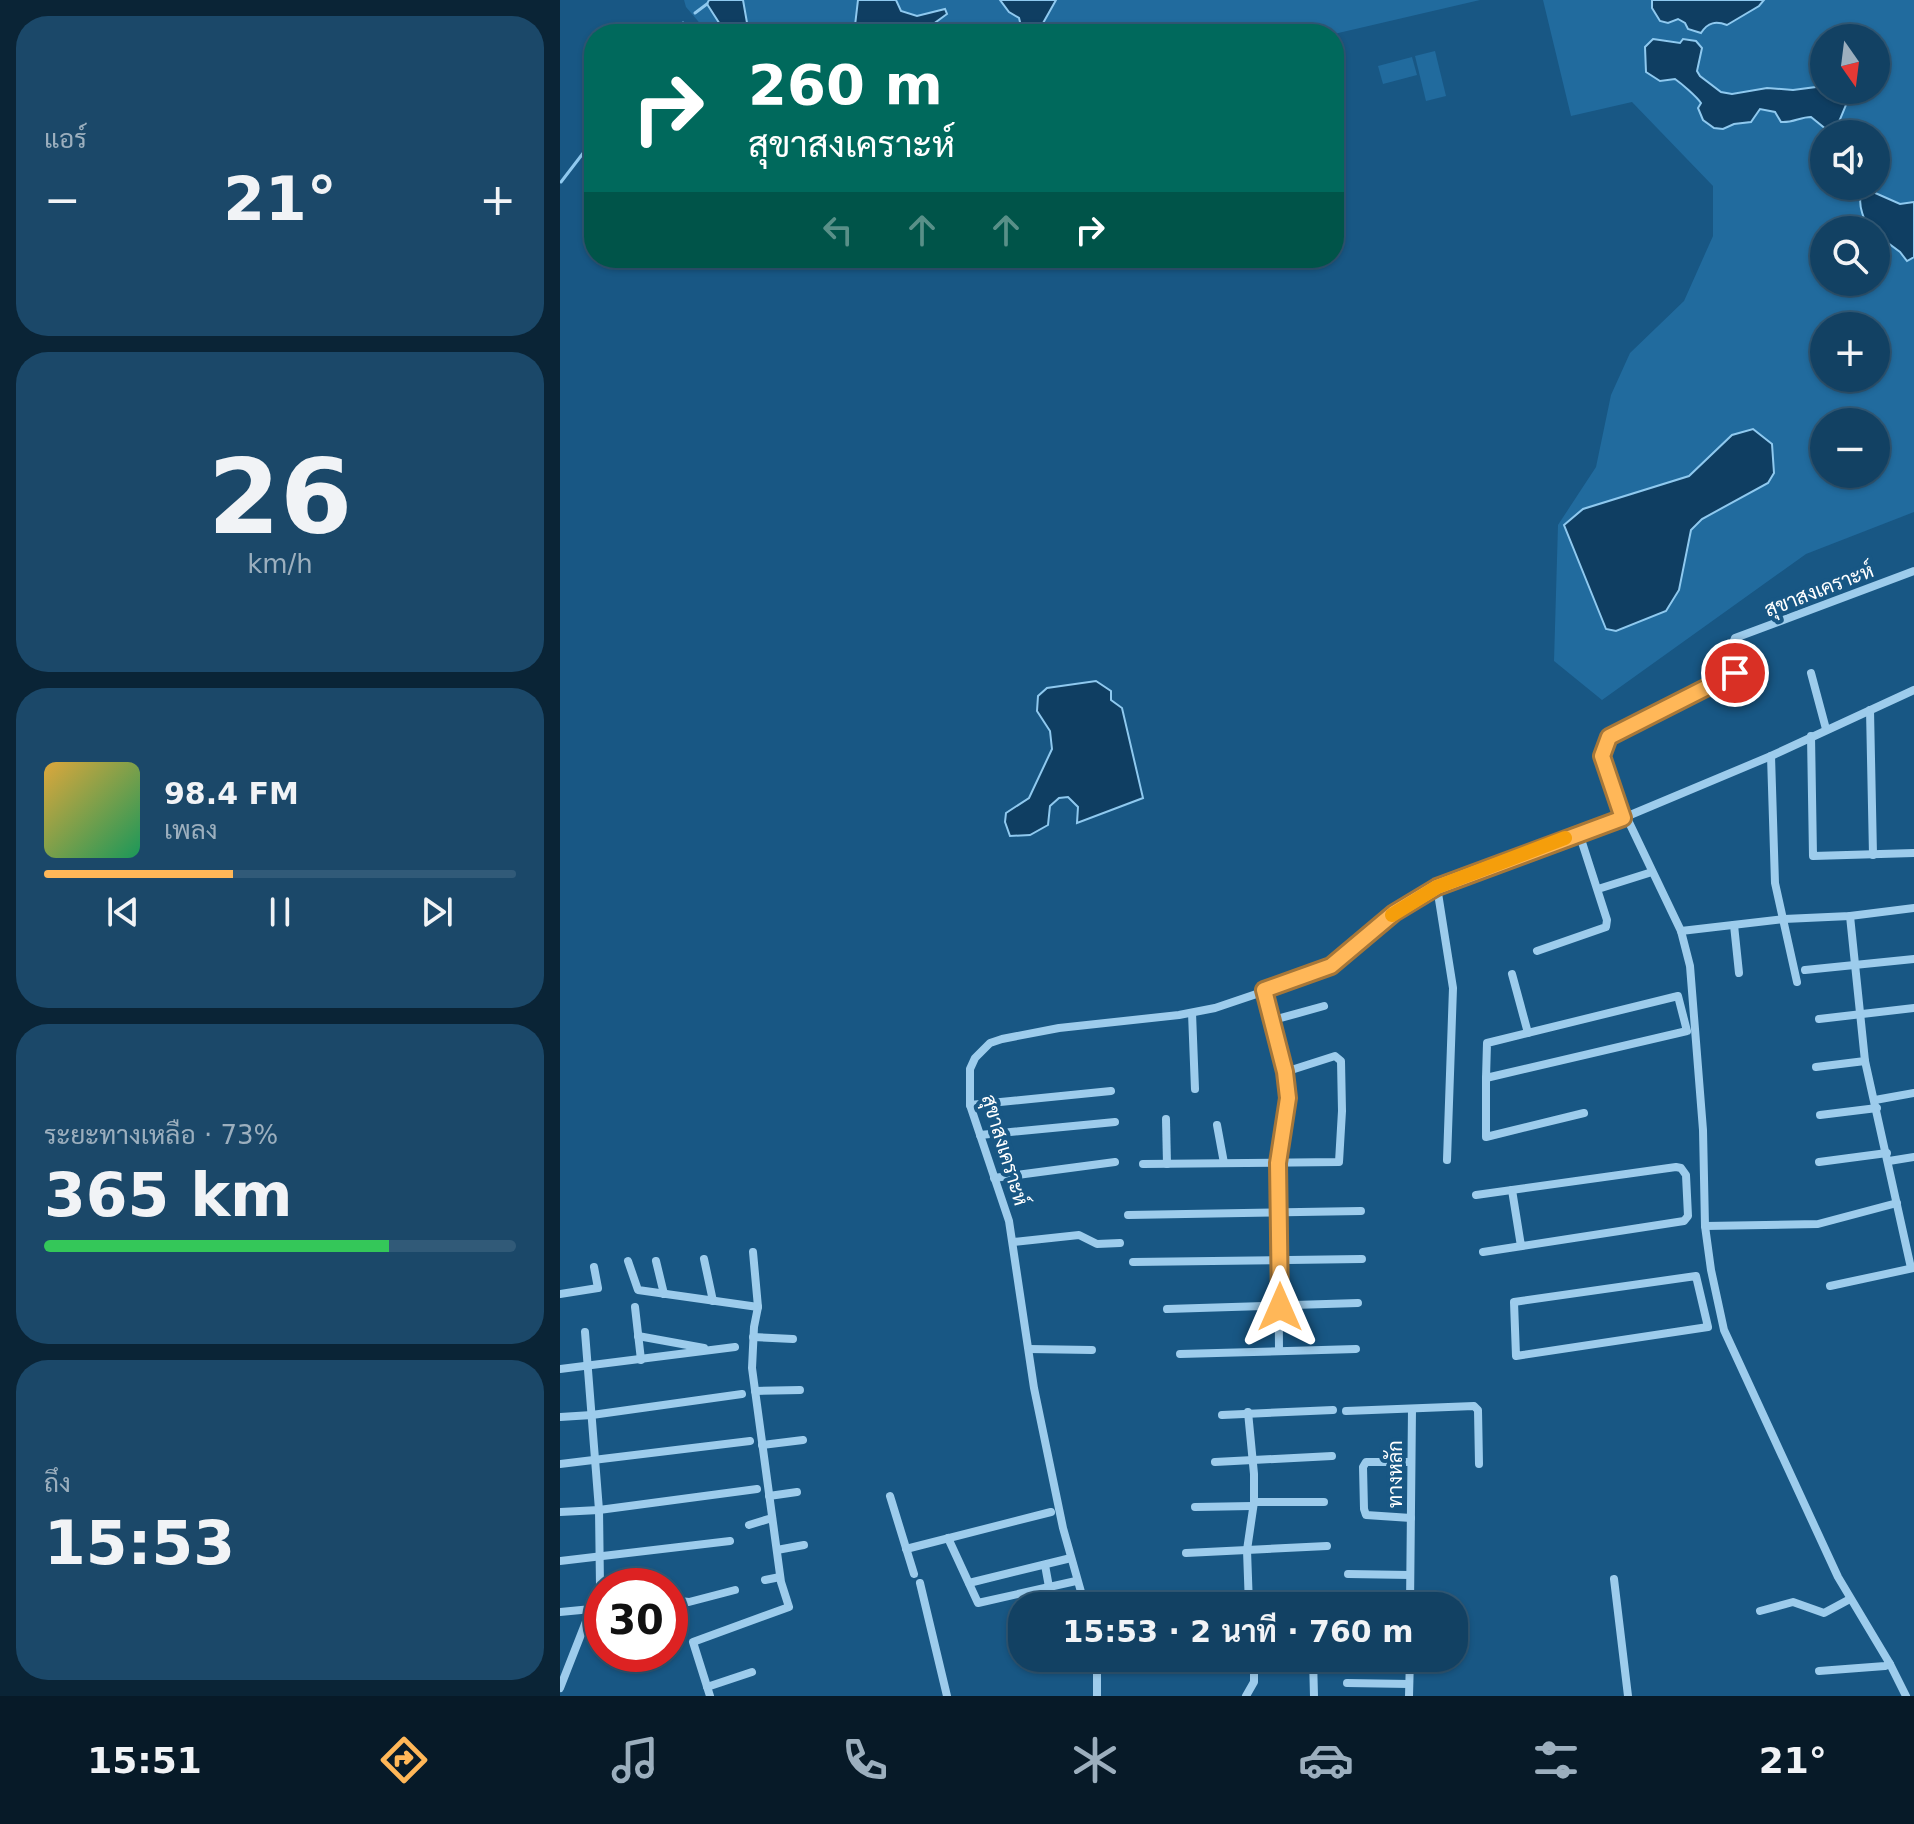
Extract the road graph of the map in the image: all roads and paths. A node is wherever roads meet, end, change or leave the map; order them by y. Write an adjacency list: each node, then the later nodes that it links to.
1 (1914, 571): 8 (street, สุขาสงเคราะห์)
2 (1811, 673): 5 (street)
3 (1914, 690): 4 (street, สุขาสงเคราะห์)
4 (1870, 710): 5 (street, สุขาสงเคราะห์); 11 (street)
5 (1826, 729): 6 (street, สุขาสงเคราะห์)
6 (1811, 736): 7 (street, สุขาสงเคราะห์); 11 (street)
7 (1771, 756): 8 (street, สุขาสงเคราะห์); 17 (street)
8 (1625, 817): 9 (street, สุขาสงเคราะห์); 12 (street)
9 (1579, 833): 13 (street, สุขาสงเคราะห์); 14 (street)
10 (1914, 853): 11 (street)
11 (1873, 855)
12 (1652, 872): 14 (street); 19 (street)
13 (1437, 887): 27 (street, สุขาสงเคราะห์); 54 (street)
14 (1598, 889): 20 (street)
15 (1914, 908): 16 (street)
16 (1850, 916): 17 (street); 22 (street)
17 (1784, 919): 18 (street); 26 (street)
18 (1734, 925): 19 (street); 24 (street)
19 (1681, 931): 29 (street)
20 (1537, 951)
21 (1914, 959): 22 (street)
22 (1855, 965): 23 (street); 33 (street)
23 (1805, 970)
24 (1739, 973)
25 (1512, 974): 36 (street)
26 (1797, 982)
27 (1264, 990): 32 (street, สุขาสงเคราะห์); 35 (street)
28 (1324, 1006): 35 (street)
29 (1695, 1008): 31 (street); 62 (street)
30 (1914, 1008): 33 (street)
31 (1681, 1011): 36 (street); 40 (street)
32 (1192, 1013): 41 (street); 45 (street, สุขาสงเคราะห์)
33 (1859, 1014): 34 (street); 37 (street)
34 (1819, 1019)
35 (1270, 1021): 39 (street)
36 (1528, 1033): 40 (street)
37 (1865, 1061): 38 (street); 44 (street)
38 (1816, 1067)
39 (1285, 1072): 58 (street); 58 (street)
40 (1486, 1078): 46 (street)
41 (1195, 1089)
42 (1111, 1091): 45 (street)
43 (1914, 1093): 44 (street)
44 (1876, 1104): 47 (street); 52 (street)
45 (970, 1105): 51 (street, สุขาสงเคราะห์)
46 (1584, 1113)
47 (1820, 1115)
48 (1166, 1119): 60 (street)
49 (1115, 1122): 51 (street)
50 (1217, 1125): 57 (street)
51 (980, 1135): 61 (street, สุขาสงเคราะห์)
52 (1888, 1157): 53 (street); 56 (street); 66 (street)
53 (1914, 1157)
54 (1447, 1160)
55 (1115, 1162): 61 (street)
56 (1819, 1162)
57 (1224, 1163): 58 (street); 60 (street)
58 (1278, 1163): 67 (street)
59 (1143, 1164): 60 (street)
60 (1167, 1164)
61 (994, 1178): 73 (street, สุขาสงเคราะห์)
62 (1704, 1187): 63 (street); 72 (street)
63 (1686, 1189): 64 (street); 75 (street)
64 (1512, 1190): 65 (street); 75 (street)
65 (1476, 1195)
66 (1897, 1203): 71 (street); 72 (street)
67 (1278, 1211): 68 (street); 70 (street); 80 (street)
68 (1361, 1211)
69 (1914, 1213): 71 (street)
70 (1128, 1215)
71 (1901, 1215): 85 (street)
72 (1705, 1226): 89 (street)
73 (1013, 1242): 74 (street); 102 (street, สุขาสงเคราะห์)
74 (1120, 1243)
75 (1521, 1246): 77 (street)
76 (753, 1252): 94 (street)
77 (1483, 1252)
78 (704, 1259): 90 (street)
79 (1362, 1259): 80 (street)
80 (1280, 1260): 83 (street); 95 (street)
81 (628, 1261): 88 (street)
82 (656, 1261): 88 (street)
83 (1133, 1262)
84 (594, 1267): 87 (street)
85 (1913, 1268): 86 (street)
86 (1830, 1286)
87 (560, 1294)
88 (664, 1294): 90 (street)
89 (1716, 1298): 91 (street); 171 (street)
90 (713, 1301): 94 (street)
91 (1702, 1301): 91 (street)
92 (1358, 1303): 95 (street)
93 (635, 1307): 98 (street)
94 (758, 1307): 99 (street)
95 (1280, 1307): 96 (street); 106 (street)
96 (1167, 1309)
97 (585, 1332): 109 (street)
98 (638, 1336): 104 (street); 108 (street)
99 (753, 1337): 100 (street); 112 (street)
100 (793, 1339)
101 (735, 1347): 104 (street)
102 (1029, 1349): 105 (street); 153 (street, สุขาสงเคราะห์)
103 (1356, 1349): 106 (street)
104 (713, 1350): 108 (street)
105 (1092, 1350)
106 (1279, 1351): 107 (street)
107 (1180, 1354)
108 (641, 1360): 109 (street)
109 (588, 1367): 110 (street); 118 (street)
110 (560, 1369)
111 (800, 1390): 112 (street)
112 (755, 1391): 123 (street)
113 (742, 1394): 118 (street)
114 (1412, 1409): 116 (street); 128 (street, ทางหลัก); 130 (street)
115 (1333, 1410): 117 (street)
116 (1346, 1411)
117 (1248, 1412): 119 (street); 125 (street)
118 (592, 1415): 120 (street); 126 (street)
119 (1222, 1415)
120 (560, 1417)
121 (803, 1440): 123 (street)
122 (750, 1441): 126 (street)
123 (762, 1445): 133 (street)
124 (1332, 1456): 125 (street)
125 (1251, 1459): 127 (street); 136 (street)
126 (595, 1461): 129 (street); 138 (street)
127 (1215, 1462)
128 (1411, 1462): 142 (street, ทางหลัก); 142 (street)
129 (560, 1464)
130 (1479, 1464)
131 (757, 1489): 138 (street)
132 (797, 1492): 133 (street)
133 (769, 1496): 141 (street)
134 (890, 1496): 148 (street)
135 (1324, 1502): 136 (street)
136 (1253, 1504): 137 (street); 150 (street)
137 (1195, 1507)
138 (599, 1510): 139 (street); 152 (street)
139 (560, 1512)
140 (1051, 1512): 144 (street)
141 (772, 1518): 143 (street); 149 (street)
142 (1411, 1518): 159 (street, ทางหลัก)
143 (749, 1525)
144 (948, 1538): 148 (street); 165 (street)
145 (730, 1541): 152 (street)
146 (804, 1545): 149 (street)
147 (1327, 1546): 150 (street)
148 (906, 1549): 157 (street)
149 (777, 1550): 160 (street)
150 (1247, 1550): 151 (street); 169 (street)
151 (1186, 1553)
152 (602, 1558): 154 (street); 156 (street)
153 (1071, 1558): 155 (street); 163 (street, สุขาสงเคราะห์)
154 (560, 1561)
155 (1045, 1565): 165 (street); 166 (street)
156 (601, 1568)
157 (914, 1574)
158 (1348, 1574): 159 (street)
159 (1410, 1575): 170 (street, ทางหลัก)
160 (780, 1577): 162 (street); 188 (street)
161 (1614, 1579): 195 (street)
162 (765, 1580)
163 (1076, 1581): 166 (street); 168 (street, สุขาสงเคราะห์)
164 (920, 1583): 190 (street)
165 (969, 1583): 166 (street)
166 (1049, 1587)
167 (735, 1590): 172 (street)
168 (1080, 1592)
169 (1248, 1592)
170 (1410, 1592)
171 (1850, 1599): 174 (street); 177 (street)
172 (688, 1602)
173 (584, 1610): 175 (street)
174 (1760, 1611)
175 (560, 1612)
176 (584, 1625): 187 (street)
177 (1890, 1664): 178 (street); 189 (street)
178 (1819, 1671)
179 (752, 1672): 188 (street)
180 (1097, 1672): 191 (street)
181 (1254, 1672): 192 (street)
182 (1313, 1672): 193 (street)
183 (1409, 1672): 185 (street)
184 (1347, 1683): 185 (street)
185 (1409, 1684): 194 (street)
186 (1914, 1684): 189 (street)
187 (560, 1688)
188 (709, 1691)
189 (1904, 1692)
190 (947, 1696)
191 (1097, 1696)
192 (1246, 1696)
193 (1314, 1696)
194 (1409, 1696)
195 (1628, 1696)

